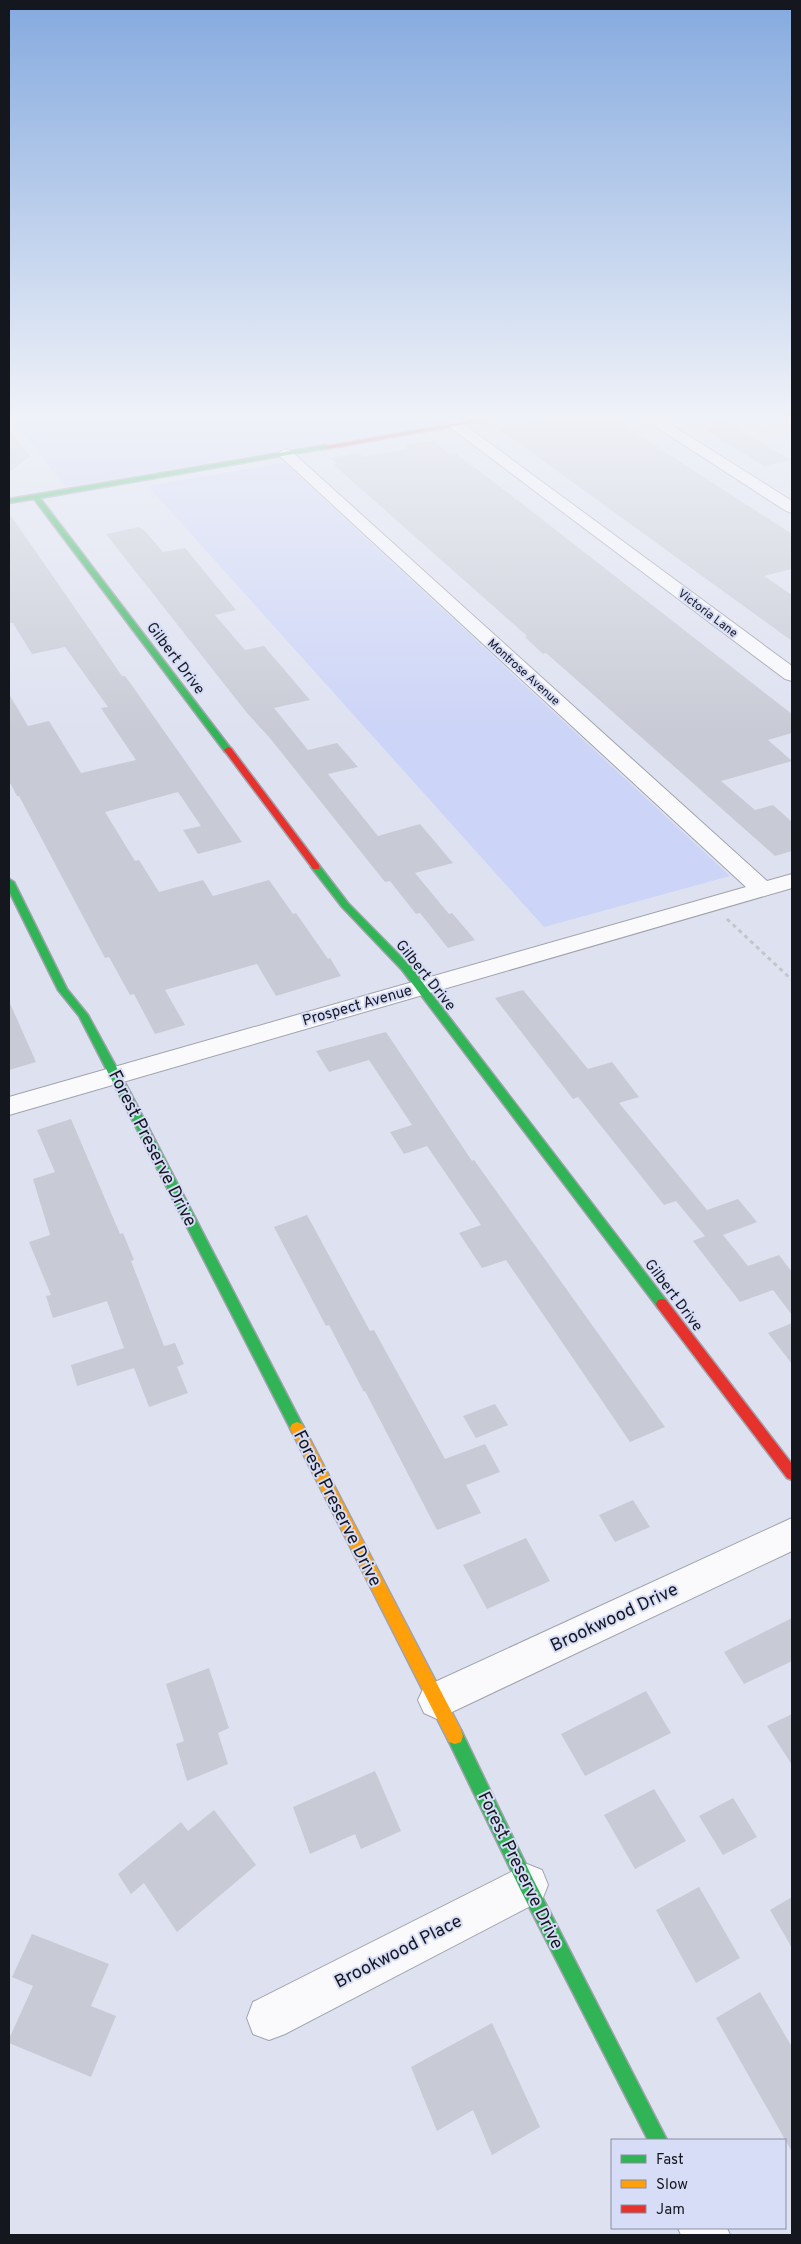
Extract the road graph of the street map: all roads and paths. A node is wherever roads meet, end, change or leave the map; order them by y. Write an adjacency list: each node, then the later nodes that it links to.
1 (54, 522): 10 (street, Gilbert Drive)
2 (360, 522): 7 (street, Montrose Avenue)
3 (586, 522): 4 (street, Victoria Lane)
4 (792, 675)
5 (792, 881): 7 (street, Prospect Avenue)
6 (9, 882): 11 (street, Forest Preserve Drive)
7 (762, 889): 8 (street, Prospect Avenue)
8 (711, 904): 9 (path); 10 (street, Prospect Avenue)
9 (792, 980)
10 (419, 988): 11 (street, Prospect Avenue); 13 (street, Gilbert Drive)
11 (114, 1075): 12 (street, Prospect Avenue); 15 (street, Forest Preserve Drive)
12 (9, 1106)
13 (792, 1474)
14 (792, 1534): 15 (street, Brookwood Drive)
15 (437, 1700): 16 (street, Forest Preserve Drive)
16 (527, 1885): 17 (street, Brookwood Place); 18 (street, Forest Preserve Drive)
17 (269, 2018)
18 (657, 2139)

